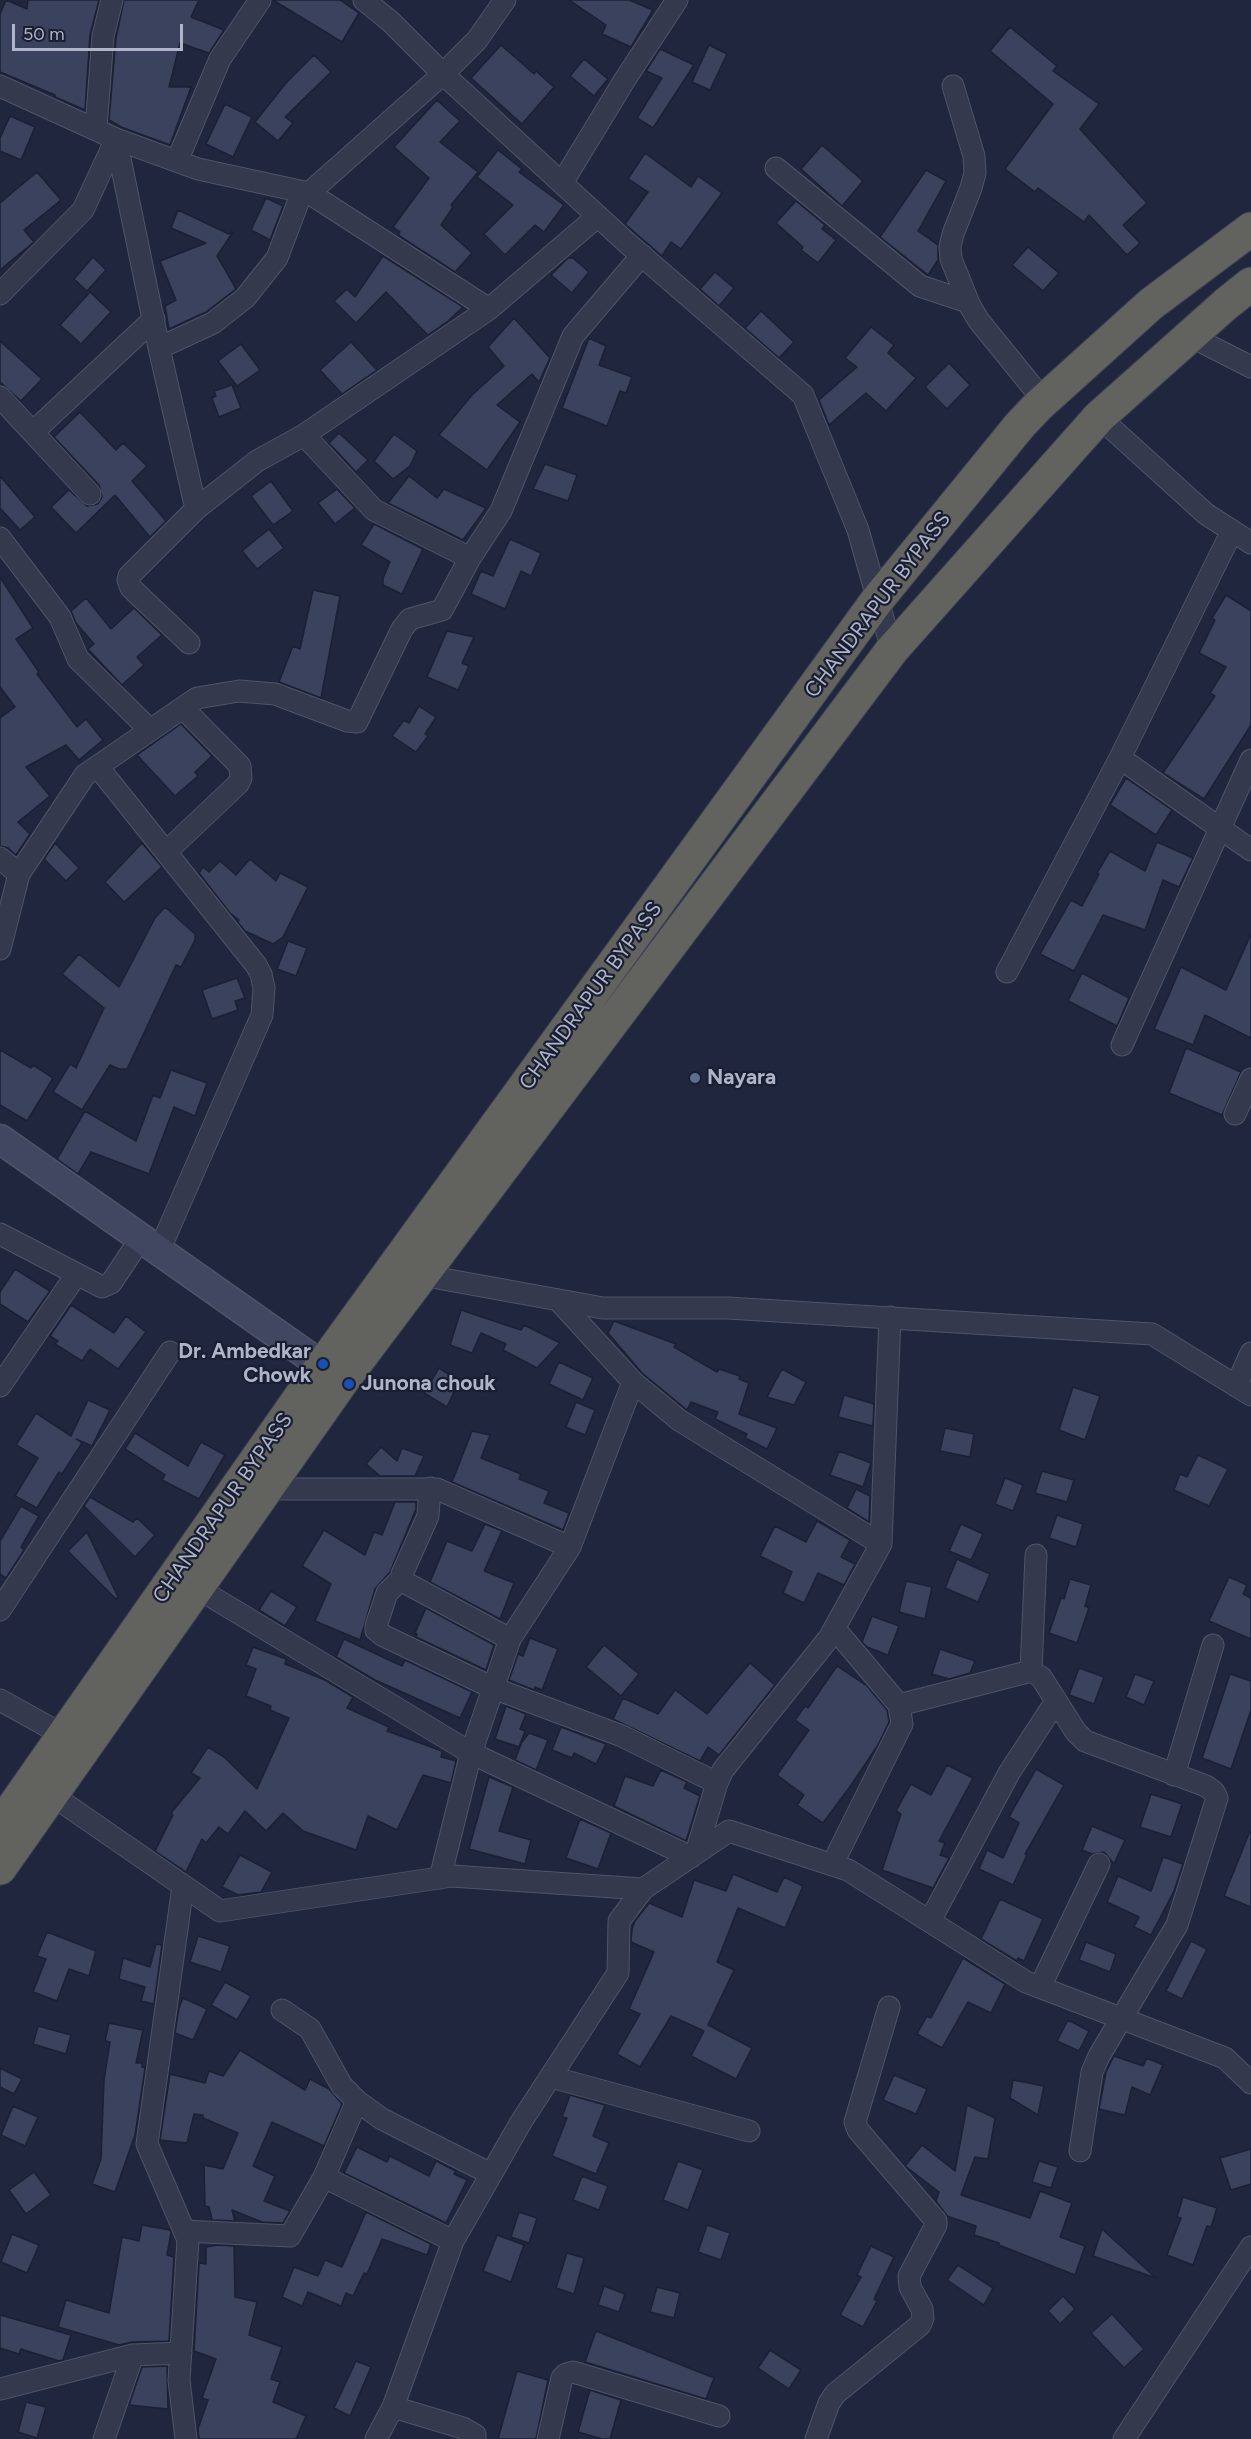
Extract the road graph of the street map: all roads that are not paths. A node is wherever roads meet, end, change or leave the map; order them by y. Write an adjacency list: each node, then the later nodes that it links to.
1 (112, 0): 9 (street)
2 (260, 0): 11 (street)
3 (364, 0): 6 (street)
4 (504, 0): 6 (street)
5 (677, 0): 13 (street)
6 (443, 74): 13 (street); 14 (street)
7 (0, 86): 9 (street)
8 (953, 86): 20 (street)
9 (96, 128): 10 (street)
10 (116, 139): 11 (street); 19 (street); 22 (street)
11 (177, 161): 14 (street)
12 (776, 168): 20 (street)
13 (562, 183): 15 (street)
14 (306, 193): 21 (street); 24 (street)
15 (598, 216): 17 (street); 21 (street)
16 (1251, 229): 27 (highway, CHANDRAPUR BYPASS)
17 (642, 255): 36 (street); 37 (street)
18 (1251, 284): 23 (highway, CHANDRAPUR BYPASS)
19 (0, 294)
20 (968, 302): 27 (street)
21 (489, 309): 30 (street)
22 (154, 319): 24 (street); 29 (street)
23 (1190, 336): 25 (street); 28 (highway, CHANDRAPUR BYPASS)
24 (159, 348): 32 (street)
25 (1251, 367)
26 (0, 397): 29 (street)
27 (1044, 401): 37 (highway, CHANDRAPUR BYPASS)
28 (1099, 417): 33 (street); 39 (highway, CHANDRAPUR BYPASS)
29 (33, 432): 31 (street)
30 (304, 435): 32 (street); 36 (street)
31 (90, 494)
32 (196, 509): 38 (street)
33 (1232, 531): 35 (street); 42 (street)
34 (0, 538): 41 (street)
35 (1251, 543)
36 (470, 558): 40 (street)
37 (878, 599): 39 (street); 64 (highway, CHANDRAPUR BYPASS)
38 (189, 643)
39 (892, 650): 59 (highway, CHANDRAPUR BYPASS)
40 (183, 708): 41 (street); 47 (street)
41 (150, 730): 44 (street)
42 (1120, 758): 45 (street); 51 (street)
43 (1251, 760): 45 (street)
44 (98, 767): 47 (street); 49 (street)
45 (1221, 830): 46 (street); 52 (street)
46 (1251, 850)
47 (166, 852): 57 (street)
48 (0, 858): 49 (street)
49 (19, 874): 50 (street)
50 (0, 949)
51 (1006, 972)
52 (1122, 1045)
53 (1251, 1079): 54 (street)
54 (1235, 1114)
55 (0, 1139): 57 (main road)
56 (0, 1234): 58 (street)
57 (150, 1245): 58 (street); 64 (main road)
58 (76, 1275): 66 (street)
59 (421, 1275): 60 (street); 64 (highway, CHANDRAPUR BYPASS)
60 (559, 1301): 61 (street); 65 (street)
61 (890, 1317): 67 (street); 70 (street)
62 (170, 1352): 75 (street)
63 (1251, 1353): 67 (street)
64 (332, 1373): 69 (highway, CHANDRAPUR BYPASS); 84 (highway, CHANDRAPUR BYPASS)
65 (633, 1382): 70 (street); 71 (street)
66 (0, 1386)
67 (1244, 1390)
68 (430, 1488): 69 (street); 71 (street); 73 (street)
69 (266, 1489): 74 (highway, CHANDRAPUR BYPASS)
70 (881, 1544): 76 (street)
71 (570, 1547): 77 (street)
72 (1035, 1555): 79 (street)
73 (402, 1578): 77 (street); 80 (street)
74 (197, 1588): 84 (highway, CHANDRAPUR BYPASS); 85 (street)
75 (0, 1610)
76 (835, 1629): 83 (street); 87 (street)
77 (510, 1639): 80 (street)
78 (1213, 1646): 86 (street)
79 (1031, 1671): 82 (street); 83 (street)
80 (493, 1688): 85 (street); 87 (street)
81 (0, 1700): 84 (street)
82 (1056, 1701): 86 (street); 97 (street)
83 (899, 1705): 91 (street)
84 (75, 1742): 88 (highway, CHANDRAPUR BYPASS); 89 (highway, CHANDRAPUR BYPASS)
85 (471, 1753): 90 (street); 94 (street)
86 (1174, 1775): 101 (street)
87 (717, 1783): 90 (street)
88 (52, 1795): 93 (highway, CHANDRAPUR BYPASS); 95 (street)
89 (0, 1826)
90 (694, 1855): 91 (street); 96 (street)
91 (832, 1864): 97 (street)
92 (1099, 1864): 98 (street)
93 (0, 1868)
94 (440, 1878): 95 (street); 96 (street)
95 (183, 1886): 109 (street)
96 (643, 1889): 102 (street)
97 (930, 1921): 98 (street)
98 (1040, 1987): 101 (street)
99 (889, 2007): 122 (street)
100 (282, 2010): 104 (street)
101 (1122, 2019): 103 (street); 106 (street)
102 (551, 2077): 105 (street); 107 (street)
103 (1251, 2083)
104 (357, 2101): 107 (street); 108 (street)
105 (749, 2131)
106 (1080, 2151)
107 (491, 2174): 110 (street)
108 (324, 2177): 109 (street); 110 (street)
109 (184, 2230): 112 (street)
110 (453, 2241): 115 (street)
111 (1251, 2247): 123 (street)
112 (181, 2354): 113 (street); 118 (street)
113 (133, 2355): 114 (street); 117 (street)
114 (0, 2390)
115 (393, 2407): 119 (street); 120 (street)
116 (719, 2416): 121 (street)
117 (104, 2439)
118 (186, 2439)
119 (376, 2439)
120 (475, 2439)
121 (548, 2439)
122 (816, 2439)
123 (1124, 2439)

